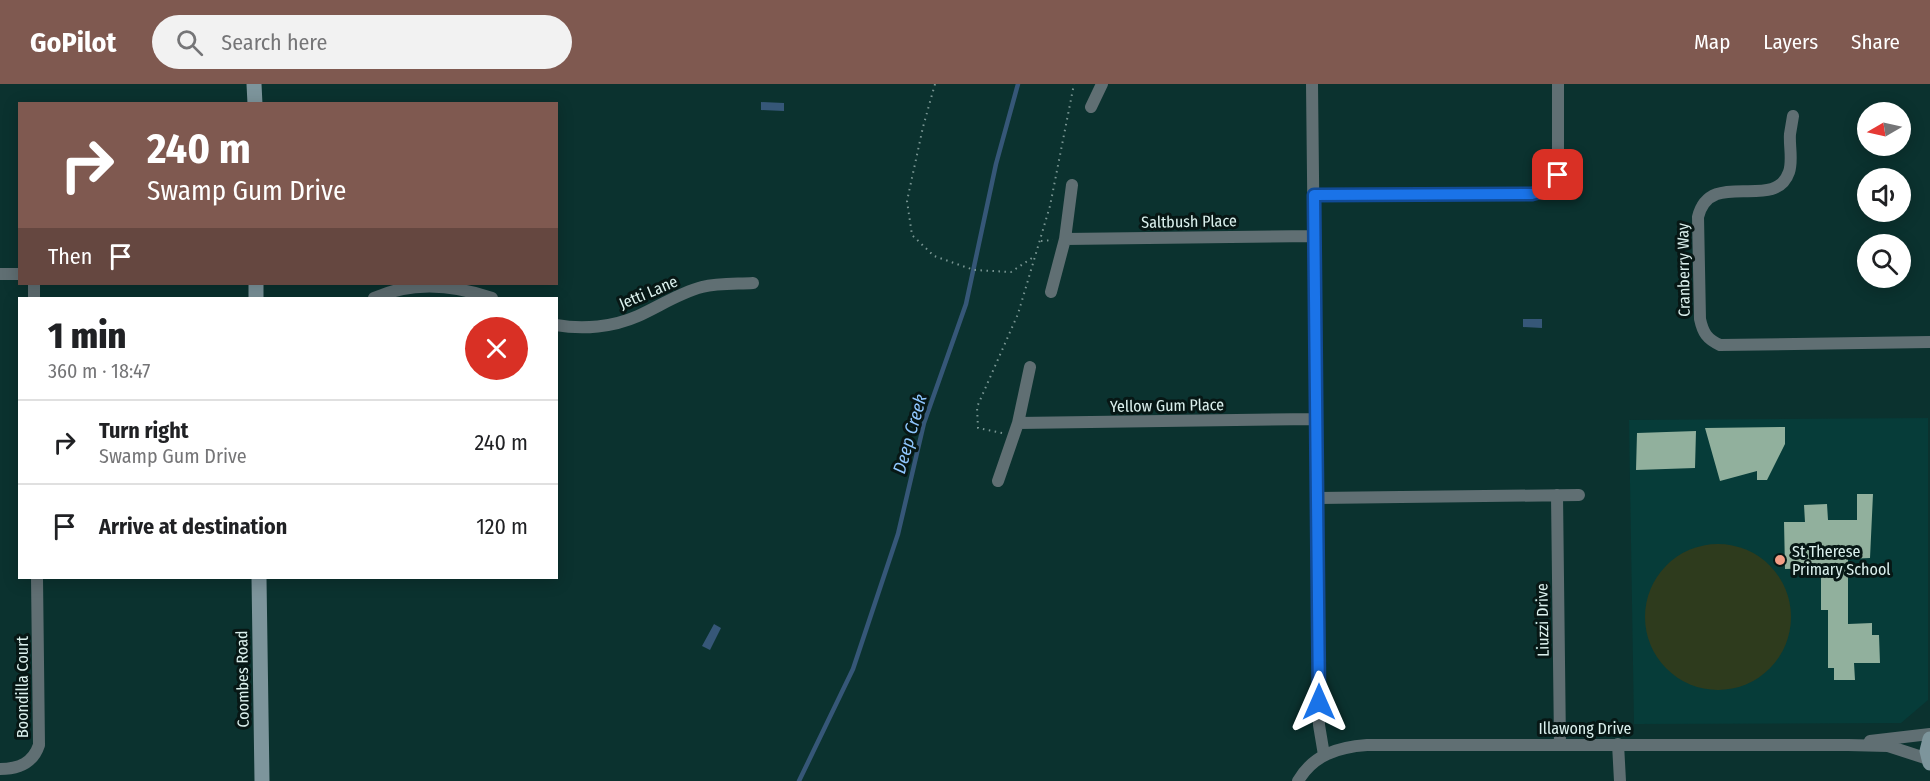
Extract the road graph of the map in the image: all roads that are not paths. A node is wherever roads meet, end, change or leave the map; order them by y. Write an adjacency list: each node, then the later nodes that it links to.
1 (254, 84): 5 (street)
2 (1102, 84): 6 (street)
3 (1312, 84): 9 (street)
4 (1558, 84): 9 (street)
5 (255, 102)
6 (1091, 107)
7 (1793, 116): 19 (street, Cranberry Way)
8 (1072, 185): 11 (street)
9 (1314, 195): 10 (street)
10 (1314, 236): 11 (street, Saltbush Place); 21 (street)
11 (1065, 239): 15 (street)
12 (0, 274): 13 (street)
13 (18, 274)
14 (753, 284): 18 (street, Jetti Lane)
15 (1051, 292)
16 (377, 297): 17 (street)
17 (488, 297)
18 (558, 325)
19 (1930, 342)
20 (1030, 367): 22 (street)
21 (1316, 419): 22 (street, Yellow Gum Place); 26 (street)
22 (1018, 423): 23 (street)
23 (998, 481)
24 (1557, 495): 25 (street); 26 (street); 30 (street, Liuzzi Drive)
25 (1579, 495)
26 (1318, 498): 33 (street)
27 (37, 579): 35 (street, Boondilla Court)
28 (259, 579): 36 (street, Coombes Road)
29 (1930, 736): 32 (street, Illawong Drive); 34 (street)
30 (1560, 744): 31 (street, Illawong Drive); 33 (street, Illawong Drive)
31 (1618, 744): 32 (street, Illawong Drive); 38 (street)
32 (1848, 745): 34 (street, Illawong Drive)
33 (1324, 755): 37 (street)
34 (1929, 761)
35 (0, 769)
36 (262, 781)
37 (1298, 781)
38 (1620, 781)

